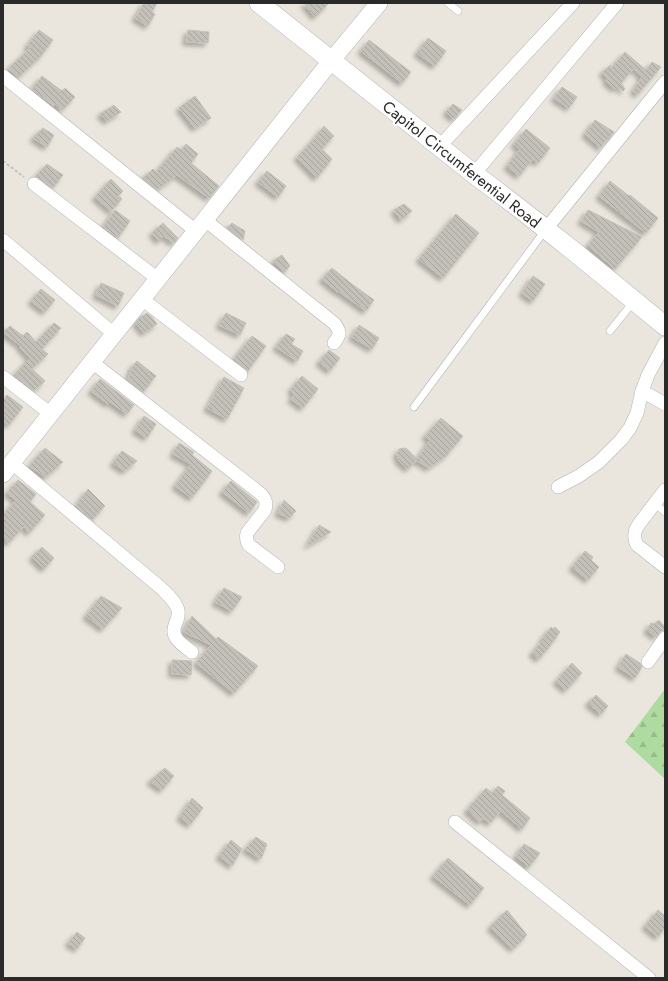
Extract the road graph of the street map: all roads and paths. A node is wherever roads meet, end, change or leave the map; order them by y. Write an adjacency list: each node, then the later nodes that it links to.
1 (259, 3): 7 (main road, Capitol Circumferential Road)
2 (379, 3): 7 (street)
3 (448, 3): 6 (lane)
4 (573, 3): 10 (street)
5 (617, 3): 12 (street)
6 (458, 10)
7 (331, 61): 10 (main road, Capitol Circumferential Road); 14 (street)
8 (3, 76): 14 (street)
9 (665, 82): 15 (street)
10 (439, 147): 12 (main road, Capitol Circumferential Road)
11 (3, 161): 13 (path)
12 (474, 174): 15 (main road, Capitol Circumferential Road)
13 (34, 184): 17 (street)
14 (200, 226): 17 (street); 23 (street)
15 (546, 229): 19 (main road, Capitol Circumferential Road); 31 (lane)
16 (3, 240): 22 (street)
17 (158, 279): 18 (street)
18 (142, 299): 22 (street); 27 (street)
19 (635, 301): 20 (main road, Capitol Circumferential Road); 21 (lane)
20 (665, 326)
21 (610, 331)
22 (114, 334): 26 (street)
23 (334, 343)
24 (665, 343): 25 (street)
25 (661, 358): 29 (street)
26 (92, 362): 32 (street); 37 (street)
27 (241, 375)
28 (3, 378): 32 (street)
29 (642, 391): 30 (street); 34 (street)
30 (665, 404)
31 (414, 407)
32 (51, 414): 33 (street)
33 (7, 469): 40 (street)
34 (558, 487)
35 (665, 490): 36 (street)
36 (660, 508): 38 (street)
37 (278, 567)
38 (665, 567)
39 (665, 638): 41 (street)
40 (192, 652)
41 (648, 662)
42 (455, 822): 43 (street)
43 (649, 978)

